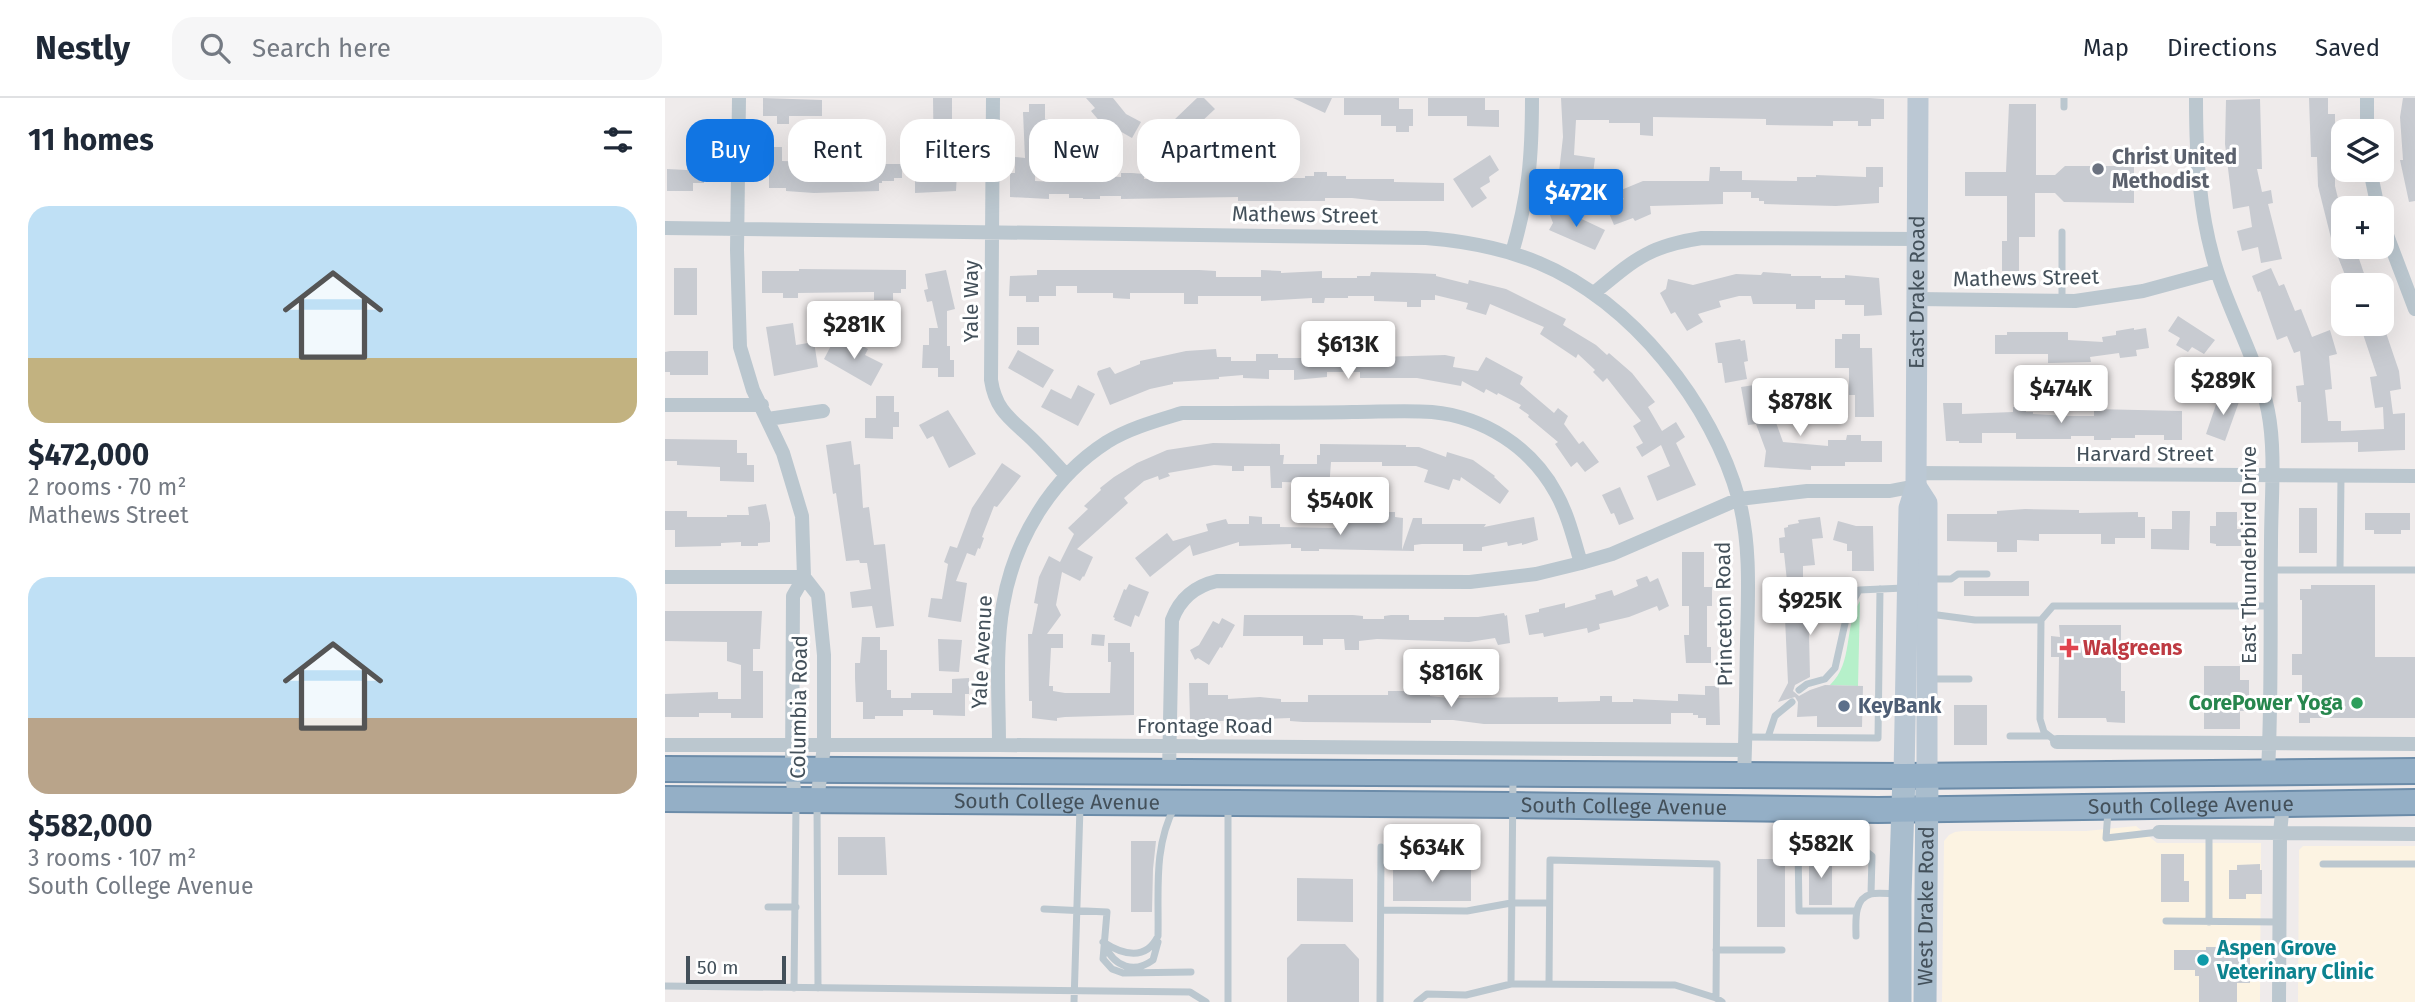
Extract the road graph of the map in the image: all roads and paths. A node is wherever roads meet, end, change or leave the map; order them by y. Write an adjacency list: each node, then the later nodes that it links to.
1 (739, 98): 9 (street, Columbia Road)
2 (992, 98): 11 (street, Yale Way)
3 (1532, 98): 13 (street)
4 (1918, 98): 12 (main road, East Drake Road)
5 (2196, 98): 15 (street, East Thunderbird Drive)
6 (2367, 98): 7 (street)
7 (2367, 119)
8 (665, 228): 9 (street, Mathews Street)
9 (738, 229): 11 (street, Mathews Street); 21 (street, Columbia Road)
10 (2062, 232): 18 (lane)
11 (992, 233): 13 (street, Mathews Street); 24 (street, Yale Way)
12 (1918, 239): 16 (street); 17 (main road, East Drake Road)
13 (1512, 253): 16 (street, Mathews Street)
14 (2394, 254): 19 (street)
15 (2217, 271): 18 (street, Mathews Street); 25 (street, East Thunderbird Drive)
16 (1594, 293): 29 (street, Princeton Road)
17 (1917, 299): 18 (street, Mathews Street); 28 (main road, East Drake Road)
18 (2062, 302)
19 (2415, 309)
20 (665, 405): 21 (street)
21 (762, 405): 23 (street, Columbia Road)
22 (823, 411): 23 (street)
23 (768, 419): 36 (street, Columbia Road)
24 (1066, 475): 30 (street, Yale Avenue); 53 (street, Yale Avenue)
25 (2271, 475): 26 (street, Harvard Street); 28 (street, Harvard Street); 31 (street, East Thunderbird Drive)
26 (2341, 476): 27 (street, Harvard Street); 32 (lane)
27 (2415, 476)
28 (1916, 479): 29 (street, Harvard Street); 37 (main road, East Drake Road)
29 (1739, 499): 30 (street, Harvard Street); 49 (street, Princeton Road)
30 (1581, 563): 54 (street, Harvard Street)
31 (2270, 570): 32 (lane); 39 (street, East Thunderbird Drive)
32 (2340, 570): 33 (lane)
33 (2415, 570)
34 (1987, 574): 37 (lane)
35 (665, 577): 36 (street)
36 (804, 577): 55 (street, Columbia Road); 56 (street, Columbia Road)
37 (1918, 583): 38 (lane); 40 (main road, East Drake Road); 65 (main road, East Drake Road)
38 (1880, 589): 44 (lane); 47 (lane)
39 (2270, 606): 41 (lane); 50 (street, East Thunderbird Drive)
40 (1927, 614): 41 (lane); 42 (main road, East Drake Road)
41 (2041, 620): 48 (lane)
42 (1927, 679): 43 (lane); 65 (main road, East Drake Road)
43 (1969, 679)
44 (1799, 690)
45 (1792, 702): 47 (lane)
46 (2010, 736): 48 (lane)
47 (1768, 737): 49 (lane)
48 (2052, 739): 50 (street)
49 (1745, 743): 54 (street, Frontage Road); 64 (street, Princeton Road)
50 (2270, 744): 51 (street); 58 (street, East Thunderbird Drive)
51 (2415, 744)
52 (665, 745): 55 (street)
53 (999, 745): 54 (street, Frontage Road); 56 (street, Frontage Road)
54 (1170, 747): 62 (street, Harvard Street)
55 (792, 758): 56 (highway, South College Avenue); 57 (highway, South College Avenue); 67 (street, Columbia Road)
56 (822, 758): 61 (highway, South College Avenue); 67 (street, Columbia Road)
57 (665, 769)
58 (2269, 771): 59 (highway, South College Avenue); 65 (highway, South College Avenue); 74 (highway)
59 (2389, 771): 60 (highway, South College Avenue); 71 (highway)
60 (2415, 771)
61 (1131, 772): 62 (highway, South College Avenue); 68 (highway)
62 (1169, 772): 63 (highway, South College Avenue)
63 (1513, 774): 64 (highway, South College Avenue); 73 (lane)
64 (1744, 775): 65 (highway, South College Avenue)
65 (1915, 776): 76 (main road, East Drake Road)
66 (665, 799): 67 (highway, South College Avenue)
67 (806, 801): 68 (highway, South College Avenue); 89 (lane); 110 (lane)
68 (1080, 802): 70 (highway, South College Avenue); 92 (lane)
69 (2415, 802): 71 (highway, South College Avenue)
70 (1177, 803): 72 (highway, South College Avenue); 97 (lane)
71 (2283, 803): 74 (highway, South College Avenue); 79 (street)
72 (1228, 804): 73 (highway, South College Avenue); 115 (lane)
73 (1512, 805): 76 (highway, South College Avenue); 86 (lane)
74 (2175, 805): 75 (highway, South College Avenue)
75 (2108, 806): 76 (highway, South College Avenue); 77 (lane)
76 (1914, 810): 85 (main road, West Drake Road); 120 (main road, West Drake Road)
77 (2159, 832): 78 (street)
78 (2209, 832): 79 (street); 95 (lane)
79 (2280, 833): 80 (street); 96 (street)
80 (2415, 834)
81 (1381, 847): 91 (lane)
82 (2323, 864): 83 (lane)
83 (2415, 864)
84 (1871, 894): 85 (lane); 93 (lane); 93 (lane)
85 (1900, 895): 104 (main road, West Drake Road)
86 (1511, 903): 87 (lane); 91 (lane); 106 (lane)
87 (1549, 903): 102 (lane); 107 (lane)
88 (768, 907): 89 (lane)
89 (796, 907): 109 (lane)
90 (1044, 909): 92 (lane)
91 (1381, 909): 116 (lane)
92 (1077, 910): 99 (lane); 111 (lane)
93 (1856, 911): 98 (lane)
94 (2166, 922): 95 (lane)
95 (2209, 922): 96 (lane)
96 (2279, 922): 100 (street)
97 (1158, 936): 99 (lane); 99 (lane)
98 (1856, 936)
99 (1103, 942): 105 (lane)
100 (2279, 945): 101 (lane); 121 (street)
101 (2323, 946)
102 (1716, 950): 103 (lane); 112 (lane)
103 (1782, 950)
104 (1900, 971): 118 (main road, West Drake Road); 119 (main road)
105 (1191, 972)
106 (1511, 984): 107 (lane); 117 (lane)
107 (1549, 984): 112 (lane)
108 (665, 986): 109 (lane)
109 (794, 988): 110 (lane)
110 (818, 988): 111 (lane)
111 (1075, 990): 113 (lane); 114 (lane)
112 (1719, 1000)
113 (1074, 1002)
114 (1206, 1002)
115 (1228, 1002)
116 (1380, 1002)
117 (1417, 1002)
118 (1900, 1002)
119 (1906, 1002)
120 (1925, 1002)
121 (2279, 1002)

